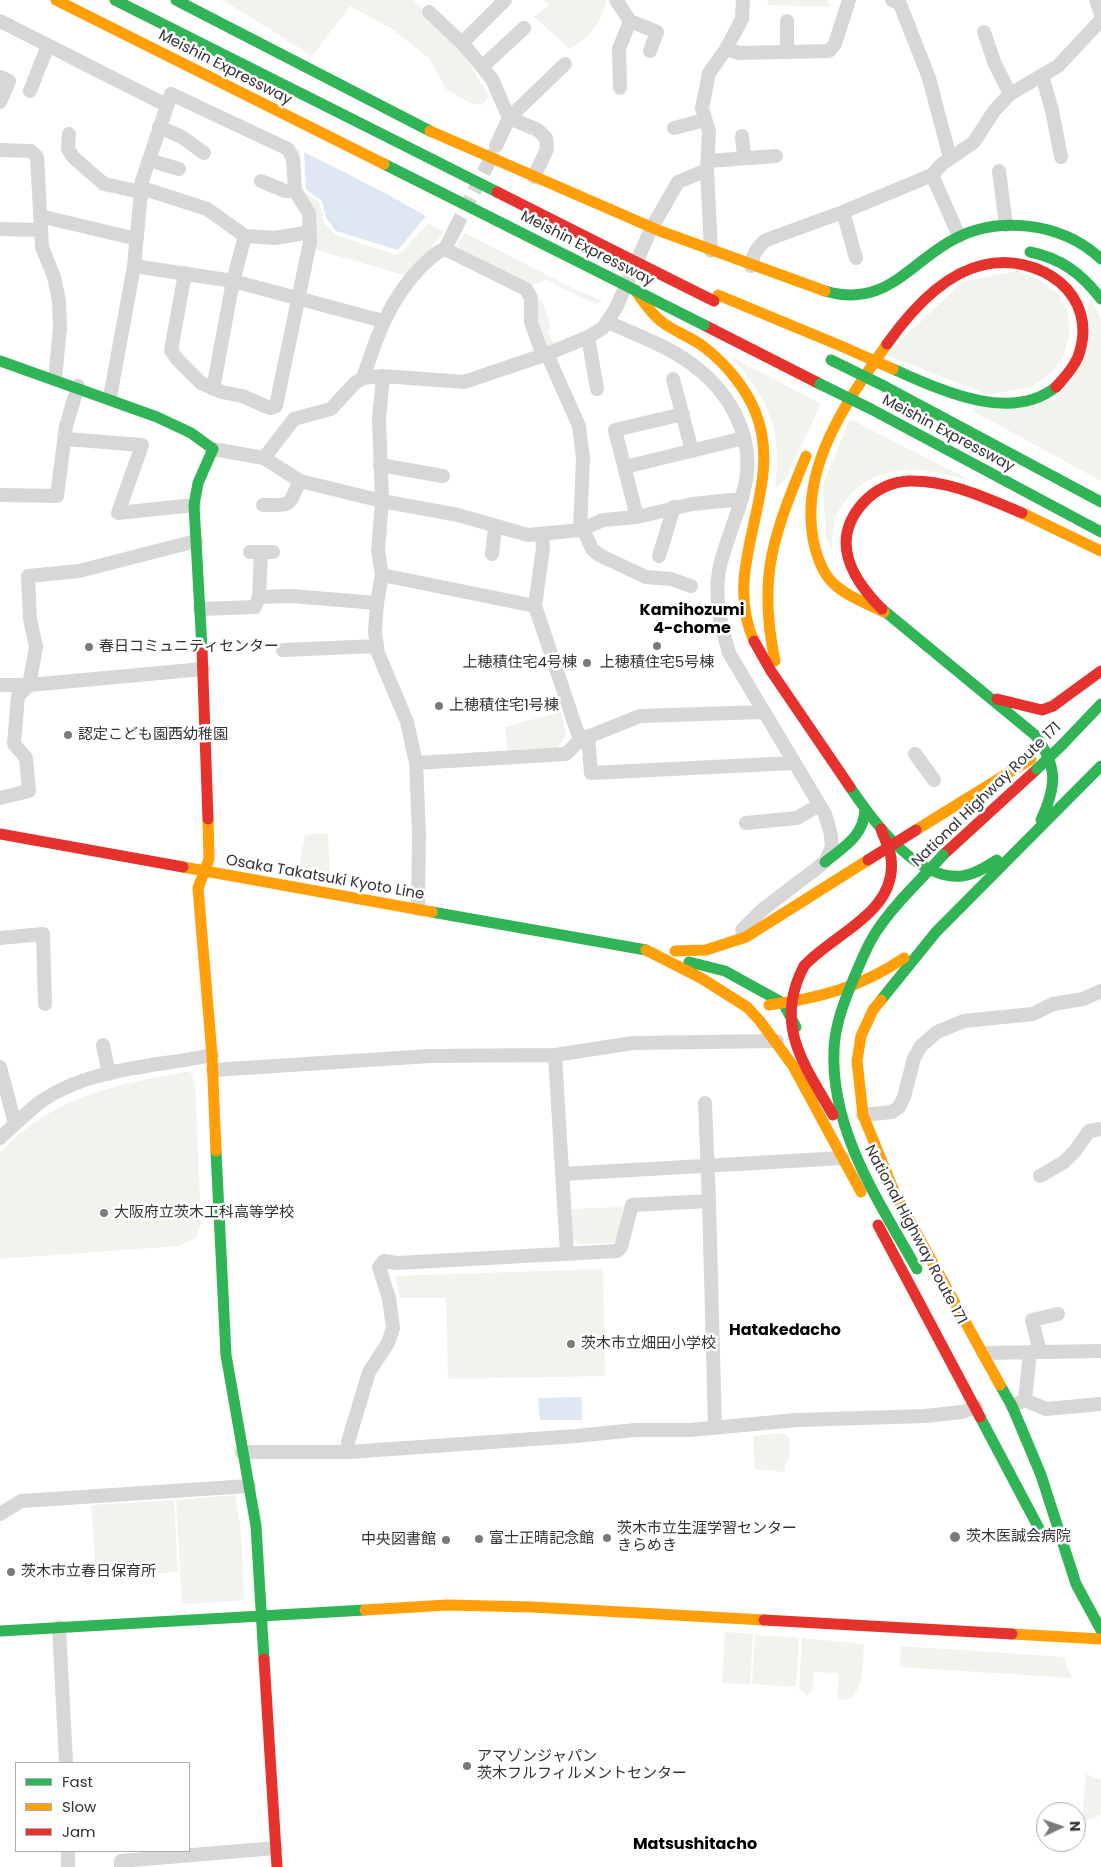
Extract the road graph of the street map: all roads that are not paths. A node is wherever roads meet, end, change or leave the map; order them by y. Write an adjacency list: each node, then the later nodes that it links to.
1 (56, 0): 76 (main road, Meishin Expressway, bridge)
2 (115, 0): 78 (main road, Meishin Expressway, bridge)
3 (176, 0): 50 (main road)
4 (505, 0): 18 (street)
5 (616, 0): 14 (street)
6 (743, 0): 20 (street)
7 (849, 0): 22 (street)
8 (892, 0): 44 (street)
9 (1096, 0): 11 (street)
10 (429, 12): 18 (street)
11 (1101, 14)
12 (0, 20): 19 (street)
13 (1101, 20): 26 (street)
14 (630, 21): 21 (street); 27 (street)
15 (787, 21): 22 (street)
16 (524, 28): 24 (street)
17 (984, 32): 29 (street)
18 (462, 43): 24 (street)
19 (48, 45): 28 (street); 31 (street)
20 (726, 48): 22 (street); 33 (street)
21 (650, 51)
22 (787, 52)
23 (565, 64): 32 (street)
24 (482, 67): 32 (street)
25 (0, 76): 30 (street)
26 (1042, 76): 29 (street); 43 (street)
27 (620, 88)
28 (30, 91)
29 (1010, 94): 44 (street)
30 (0, 102)
31 (166, 104): 34 (street); 52 (street)
32 (509, 118): 38 (street); 50 (street)
33 (705, 120): 35 (street); 46 (street)
34 (159, 127): 40 (street); 45 (street)
35 (674, 128)
36 (69, 134): 53 (street)
37 (742, 136): 42 (street)
38 (496, 146)
39 (0, 150): 55 (street)
40 (204, 153)
41 (776, 156): 42 (street)
42 (744, 157): 46 (street)
43 (1062, 157)
44 (950, 158): 49 (street)
45 (149, 160): 47 (street); 53 (street)
46 (708, 166): 58 (street); 66 (street)
47 (179, 168)
48 (999, 171): 56 (street)
49 (932, 175): 54 (street); 62 (street)
50 (534, 178): 58 (main road)
51 (261, 181): 52 (street)
52 (295, 191): 60 (street)
53 (141, 192): 61 (street); 63 (street)
54 (843, 212): 68 (street); 71 (street)
55 (40, 223): 59 (street); 63 (street); 91 (street)
56 (1006, 225): 62 (main road); 69 (main road)
57 (455, 229): 64 (street)
58 (651, 229): 66 (main road); 81 (street)
59 (0, 230)
60 (310, 232): 61 (street); 77 (street)
61 (245, 236): 74 (street)
62 (959, 236): 71 (main road)
63 (137, 239): 70 (street)
64 (445, 249): 80 (street); 86 (street)
65 (1014, 250): 79 (main road)
66 (711, 251): 71 (main road)
67 (984, 253): 73 (main road)
68 (856, 258)
69 (1101, 259)
70 (134, 266): 72 (street); 96 (street)
71 (751, 266)
72 (186, 273): 74 (street); 94 (street)
73 (938, 274)
74 (233, 281): 77 (street); 94 (street)
75 (924, 284): 83 (main road)
76 (635, 290): 119 (main road, Meishin Expressway, bridge); 139 (main road)
77 (298, 298): 80 (street); 94 (street)
78 (716, 298): 82 (main road); 132 (main road, bridge)
79 (1101, 299)
80 (383, 321): 90 (street)
81 (608, 322): 84 (street); 99 (street)
82 (772, 331)
83 (880, 333)
84 (588, 337): 86 (street); 95 (street)
85 (870, 347): 98 (main road)
86 (545, 355): 89 (street); 118 (street)
87 (827, 358): 112 (main road, Meishin Expressway, bridge)
88 (0, 361): 91 (main road)
89 (383, 376): 90 (street); 105 (street)
90 (363, 378): 104 (street)
91 (55, 379): 93 (main road)
92 (673, 379): 97 (street)
93 (78, 386): 96 (main road); 100 (street)
94 (213, 389)
95 (597, 389)
96 (110, 398): 101 (main road)
97 (683, 414): 103 (street); 106 (street)
98 (819, 432)
99 (744, 438): 103 (street); 110 (street)
100 (66, 439): 109 (street); 113 (street)
101 (213, 449): 104 (street); 113 (main road)
102 (810, 449): 139 (main road)
103 (692, 451): 106 (street)
104 (264, 458): 108 (street)
105 (380, 465): 107 (street); 111 (street)
106 (625, 467): 116 (street)
107 (443, 476)
108 (300, 481): 111 (street); 114 (street)
109 (0, 495)
110 (742, 498): 115 (street); 142 (street)
111 (382, 501): 117 (street); 126 (street)
112 (1101, 502)
113 (194, 505): 121 (main road)
114 (263, 505)
115 (674, 507): 116 (street); 125 (street)
116 (637, 516): 118 (street)
117 (495, 527): 120 (street); 124 (street)
118 (582, 530): 120 (street); 127 (street)
119 (1101, 532)
120 (542, 535): 130 (street)
121 (196, 541): 131 (main road); 138 (street)
122 (1101, 551): 132 (main road)
123 (261, 552): 128 (street)
124 (492, 554)
125 (659, 556)
126 (382, 575): 129 (street); 130 (street)
127 (691, 586)
128 (259, 597): 129 (street); 131 (street)
129 (377, 603): 133 (street)
130 (535, 606): 143 (street)
131 (200, 609): 135 (main road)
132 (884, 612): 140 (main road)
133 (377, 646): 134 (street); 147 (street)
134 (283, 650)
135 (204, 669): 138 (street); 159 (main road)
136 (1101, 671): 140 (main road)
137 (0, 685): 138 (street)
138 (29, 685): 150 (street)
139 (782, 687): 152 (main road)
140 (988, 696): 155 (main road)
141 (1097, 708): 144 (main road, National Highway Route 171)
142 (763, 712): 143 (street); 146 (street)
143 (584, 738): 146 (street); 147 (street)
144 (1060, 742): 163 (main road, bridge); 181 (main road, National Highway Route 171, bridge)
145 (915, 754): 149 (street)
146 (794, 762): 151 (street)
147 (416, 763): 160 (street)
148 (1101, 766): 155 (main road, National Highway Route 171)
149 (934, 780)
150 (0, 798)
151 (819, 805): 153 (street); 158 (street)
152 (865, 809): 154 (main road); 158 (main road)
153 (746, 823)
154 (880, 827): 157 (main road); 181 (main road, bridge)
155 (1035, 831): 157 (main road, National Highway Route 171)
156 (0, 834): 159 (main road, Osaka Takatsuki Kyoto Line)
157 (1020, 845): 161 (main road, National Highway Route 171)
158 (825, 862): 163 (street)
159 (205, 872): 160 (main road, Osaka Takatsuki Kyoto Line); 171 (main road)
160 (418, 909): 164 (main road, Osaka Takatsuki Kyoto Line)
161 (936, 932): 166 (main road); 177 (main road, National Highway Route 171)
162 (0, 938): 167 (street)
163 (719, 946): 164 (main road)
164 (646, 950): 166 (main road); 168 (main road)
165 (1101, 991): 177 (street)
166 (783, 1003): 168 (main road); 185 (main road)
167 (45, 1004)
168 (747, 1007): 169 (main road)
169 (777, 1041): 172 (street); 181 (main road)
170 (102, 1045): 175 (street)
171 (212, 1055): 174 (main road); 175 (street)
172 (555, 1055): 174 (street); 183 (street)
173 (0, 1067): 178 (street)
174 (213, 1070): 199 (main road)
175 (110, 1074): 178 (street)
176 (705, 1103): 182 (street)
177 (862, 1115): 185 (main road, National Highway Route 171)
178 (15, 1124): 180 (street)
179 (1101, 1129): 184 (street)
180 (0, 1138)
181 (848, 1156): 182 (street); 188 (main road, National Highway Route 171, bridge); 196 (main road)
182 (706, 1166): 183 (street); 186 (street)
183 (562, 1174): 187 (street)
184 (1040, 1176)
185 (896, 1196): 192 (main road, National Highway Route 171)
186 (709, 1201): 187 (street); 197 (street)
187 (567, 1254): 200 (street)
188 (919, 1273)
189 (1058, 1314): 191 (street)
190 (1101, 1351): 191 (street)
191 (1035, 1352): 192 (street); 193 (street)
192 (983, 1353): 195 (main road, National Highway Route 171)
193 (1025, 1400): 194 (street); 195 (street)
194 (1101, 1404)
195 (1012, 1406): 204 (main road, National Highway Route 171)
196 (976, 1407): 197 (street); 203 (main road)
197 (715, 1427): 200 (street)
198 (1004, 1436): 203 (main road, National Highway Route 171)
199 (242, 1452): 200 (street); 201 (main road)
200 (349, 1452)
201 (249, 1486): 202 (street); 205 (main road)
202 (3, 1509)
203 (1048, 1544): 204 (main road, National Highway Route 171)
204 (1076, 1584): 207 (main road, National Highway Route 171)
205 (260, 1614): 206 (main road); 209 (main road); 211 (main road)
206 (59, 1627): 208 (main road); 210 (street)
207 (1101, 1630)
208 (0, 1631)
209 (1101, 1639)
210 (66, 1762)
211 (276, 1848): 213 (street); 216 (main road)
212 (68, 1852): 214 (street)
213 (158, 1862): 215 (street)
214 (68, 1867)
215 (121, 1867)
216 (277, 1867)

